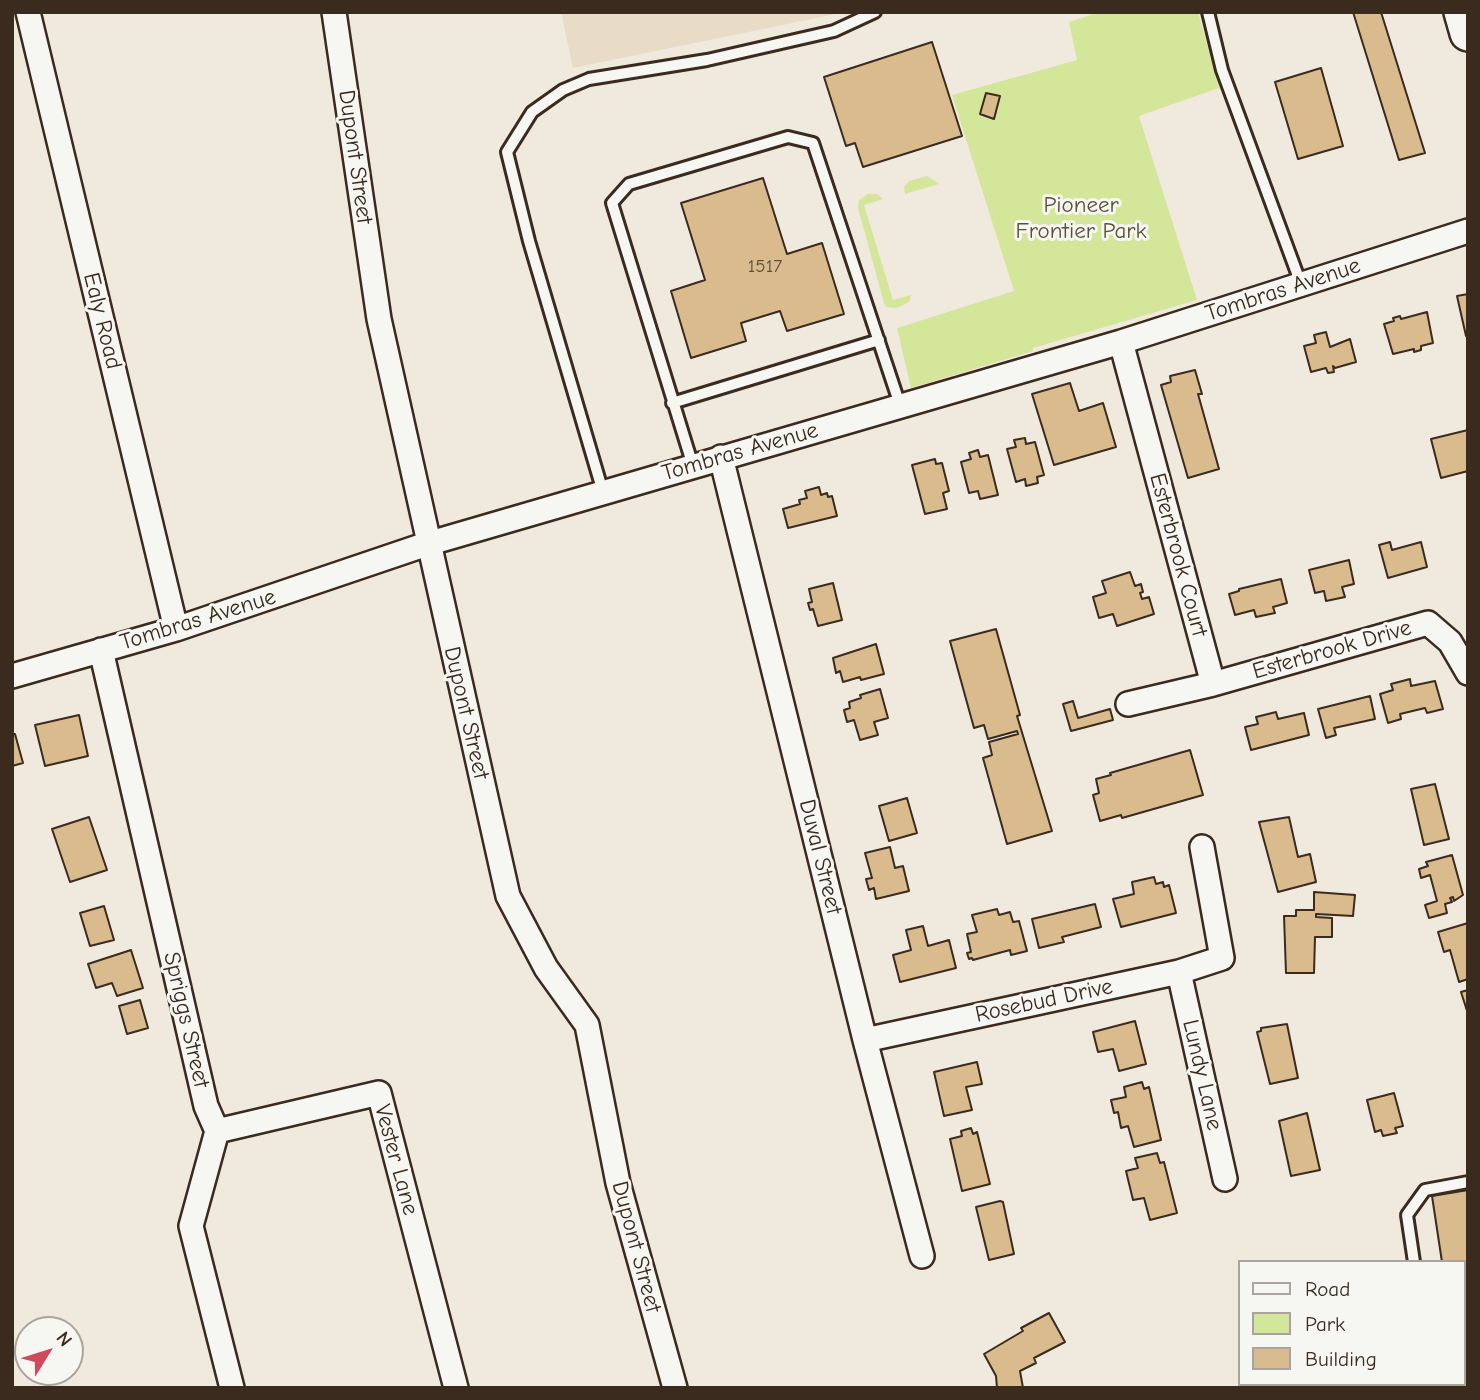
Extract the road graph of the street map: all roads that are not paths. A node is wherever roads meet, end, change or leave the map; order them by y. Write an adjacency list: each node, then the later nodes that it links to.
1 (28, 12): 17 (street, Ealy Road)
2 (334, 12): 16 (street, Dupont Street)
3 (874, 12): 15 (lane)
4 (1208, 12): 8 (lane)
5 (1462, 12): 6 (main road)
6 (1468, 33)
7 (1468, 231): 8 (street, Tombras Avenue)
8 (1301, 284): 10 (street, Tombras Avenue)
9 (879, 340): 11 (lane); 11 (lane); 12 (lane)
10 (1121, 342): 12 (street, Tombras Avenue); 21 (street, Esterbrook Court)
11 (672, 403): 14 (lane)
12 (900, 405): 13 (street, Tombras Avenue)
13 (722, 457): 14 (street, Tombras Avenue); 25 (street, Duval Street)
14 (693, 466): 15 (street, Tombras Avenue)
15 (603, 492): 16 (street, Tombras Avenue)
16 (427, 544): 17 (street, Tombras Avenue); 33 (street, Dupont Street)
17 (176, 629): 18 (street, Tombras Avenue)
18 (101, 650): 20 (street, Tombras Avenue); 26 (street, Spriggs Street)
19 (1468, 673): 21 (street, Esterbrook Drive)
20 (12, 676)
21 (1213, 684): 22 (street)
22 (1128, 704)
23 (1202, 847): 24 (street, Rosebud Drive)
24 (1179, 972): 25 (street, Rosebud Drive); 27 (street, Lundy Lane)
25 (865, 1040): 29 (street, Duval Street)
26 (216, 1131): 31 (street); 32 (street, Vester Lane)
27 (1225, 1179)
28 (1468, 1182): 30 (lane)
29 (922, 1256)
30 (1414, 1260)
31 (232, 1388)
32 (456, 1388)
33 (675, 1388)

